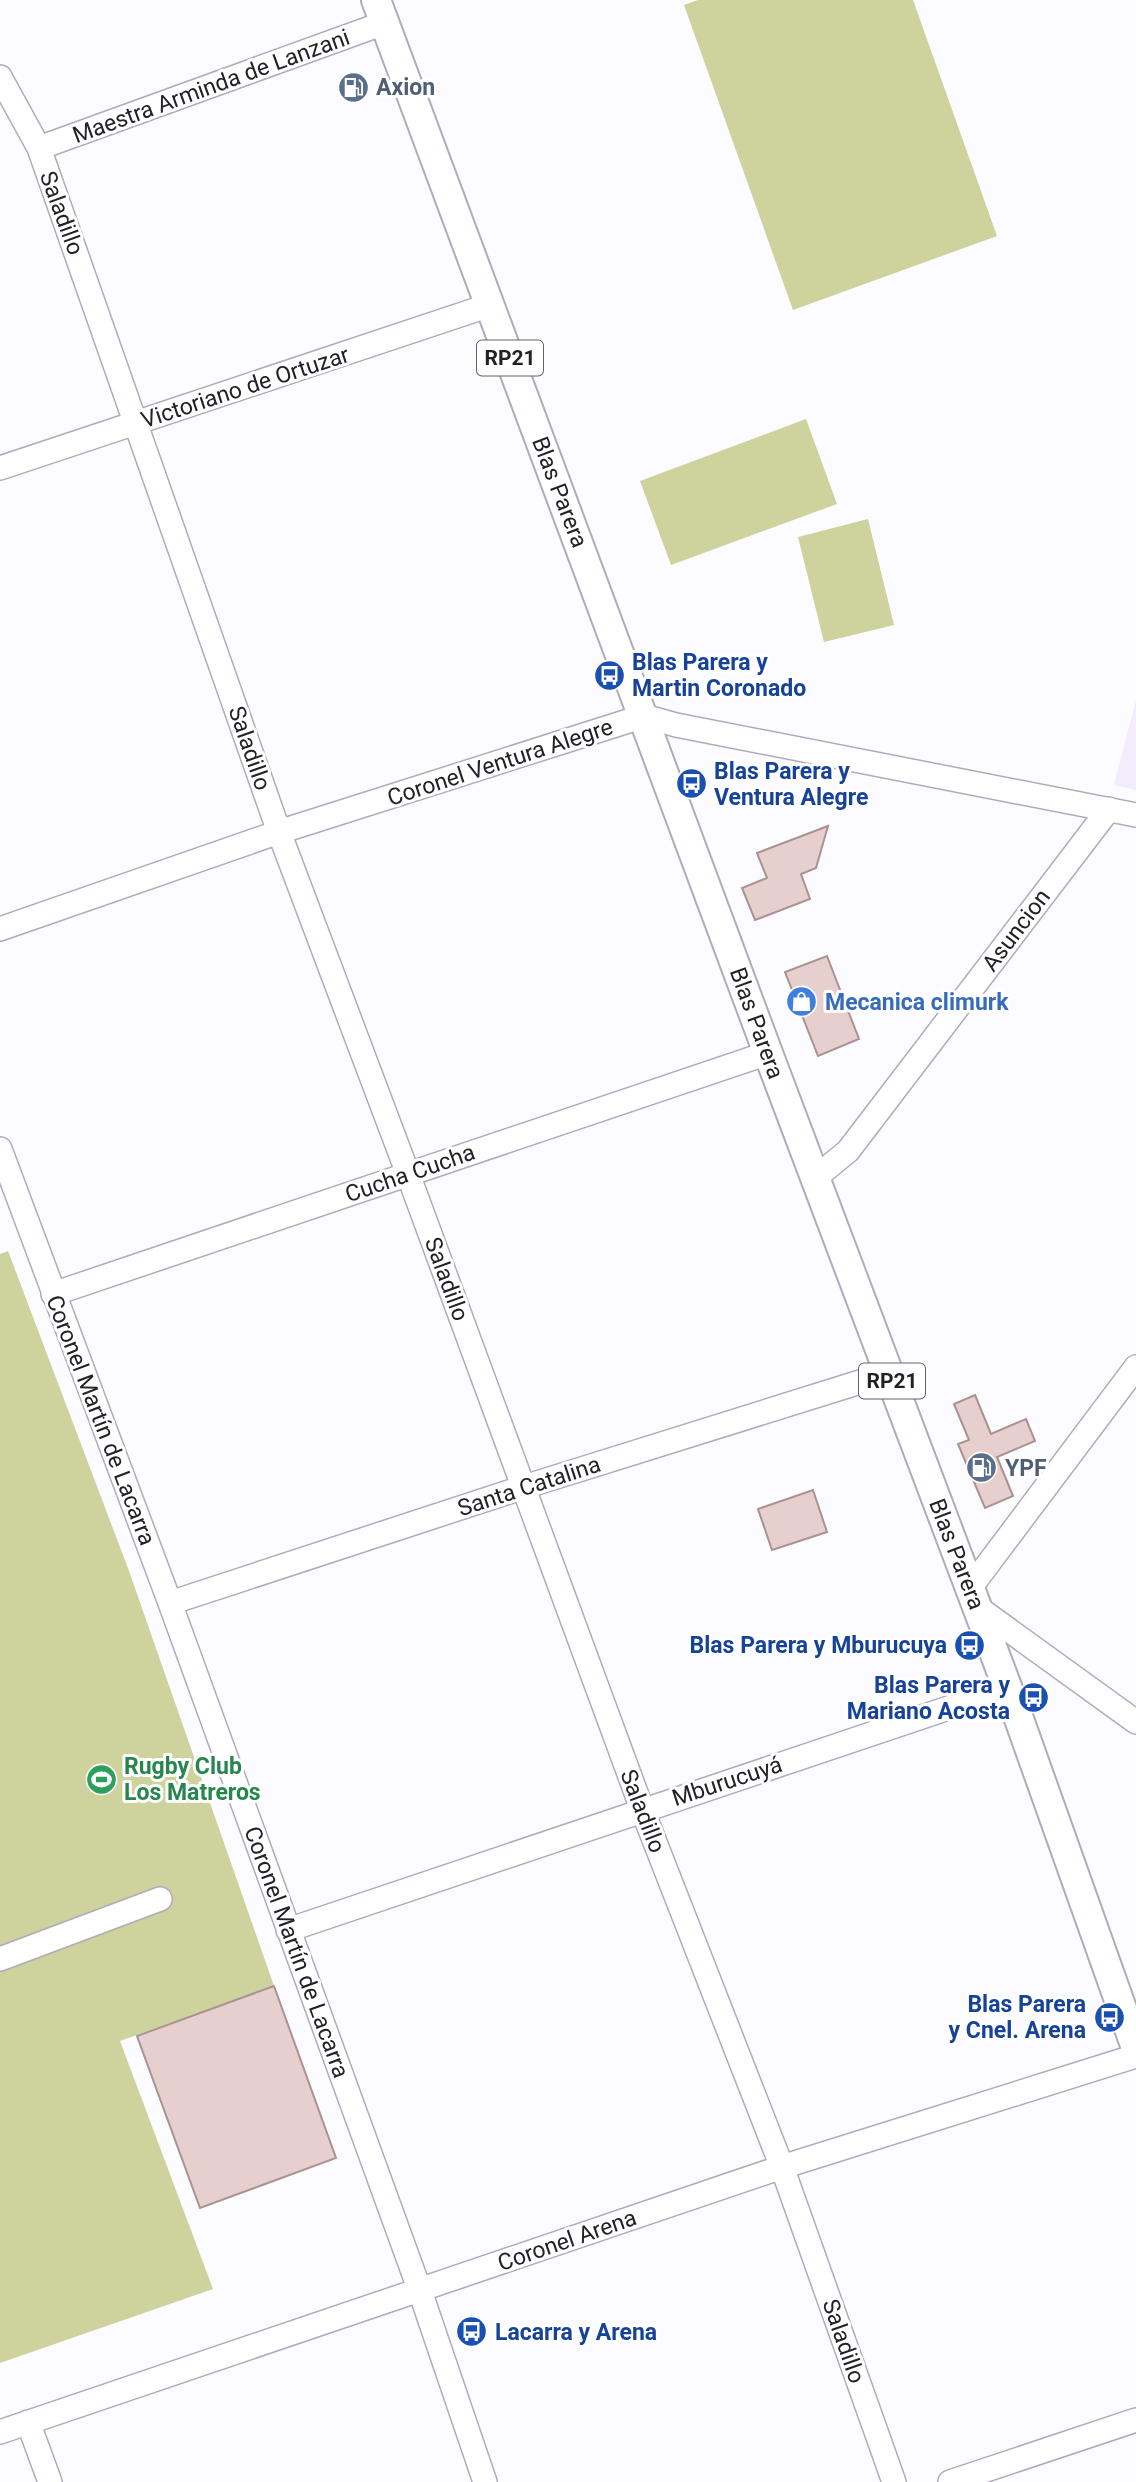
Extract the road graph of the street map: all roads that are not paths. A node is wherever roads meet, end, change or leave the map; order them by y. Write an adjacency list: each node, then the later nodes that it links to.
1 (380, 12): 4 (street, Maestra Arminda de Lanzani); 5 (main road, Blas Parera / RP21)
2 (0, 77): 3 (street, Saladillo)
3 (9, 111): 4 (street, Saladillo)
4 (38, 148): 6 (street, Saladillo)
5 (490, 305): 6 (street, Victoriano de Ortuzar); 8 (main road, Blas Parera / RP21)
6 (136, 423): 7 (street, Victoriano de Ortuzar); 11 (street, Saladillo)
7 (0, 468)
8 (644, 716): 9 (street, Coronel Ventura Alegre); 11 (street, Coronel Ventura Alegre); 13 (main road, Blas Parera / RP21)
9 (1108, 809): 10 (street, Coronel Ventura Alegre); 16 (street, Asuncion)
10 (1136, 815)
11 (279, 832): 12 (street, Coronel Ventura Alegre); 15 (street, Saladillo)
12 (0, 929)
13 (768, 1053): 15 (street, Cucha Cucha); 16 (main road, Blas Parera / RP21)
14 (0, 1149): 17 (street, Coronel Martín de Lacarra)
15 (408, 1174): 17 (street, Cucha Cucha); 20 (street, Saladillo)
16 (815, 1178): 19 (main road, Blas Parera / RP21)
17 (53, 1294): 22 (street, Coronel Martín de Lacarra)
18 (1136, 1367): 21 (street)
19 (889, 1373): 20 (street, Santa Catalina); 21 (main road, Blas Parera / RP21)
20 (524, 1487): 22 (street, Santa Catalina); 25 (street, Saladillo)
21 (974, 1597): 23 (main road, Blas Parera / RP21); 24 (street)
22 (170, 1604): 27 (street, Coronel Martín de Lacarra)
23 (1008, 1688): 25 (street, Mburucuyá); 29 (main road, Blas Parera / RP21)
24 (1136, 1722)
25 (642, 1809): 27 (street, Mburucuyá); 31 (street, Saladillo)
26 (160, 1899): 28 (street)
27 (288, 1930): 32 (street, Coronel Martín de Lacarra)
28 (0, 1959)
29 (1136, 2048)
30 (1136, 2056): 31 (street, Coronel Arena)
31 (782, 2167): 32 (street, Coronel Arena); 38 (street, Saladillo)
32 (419, 2291): 34 (street, Coronel Arena); 37 (street, Coronel Martín de Lacarra)
33 (1136, 2420): 39 (street)
34 (28, 2422): 35 (street, Coronel Arena); 36 (street)
35 (0, 2432)
36 (50, 2482)
37 (485, 2482)
38 (894, 2482)
39 (950, 2482)

